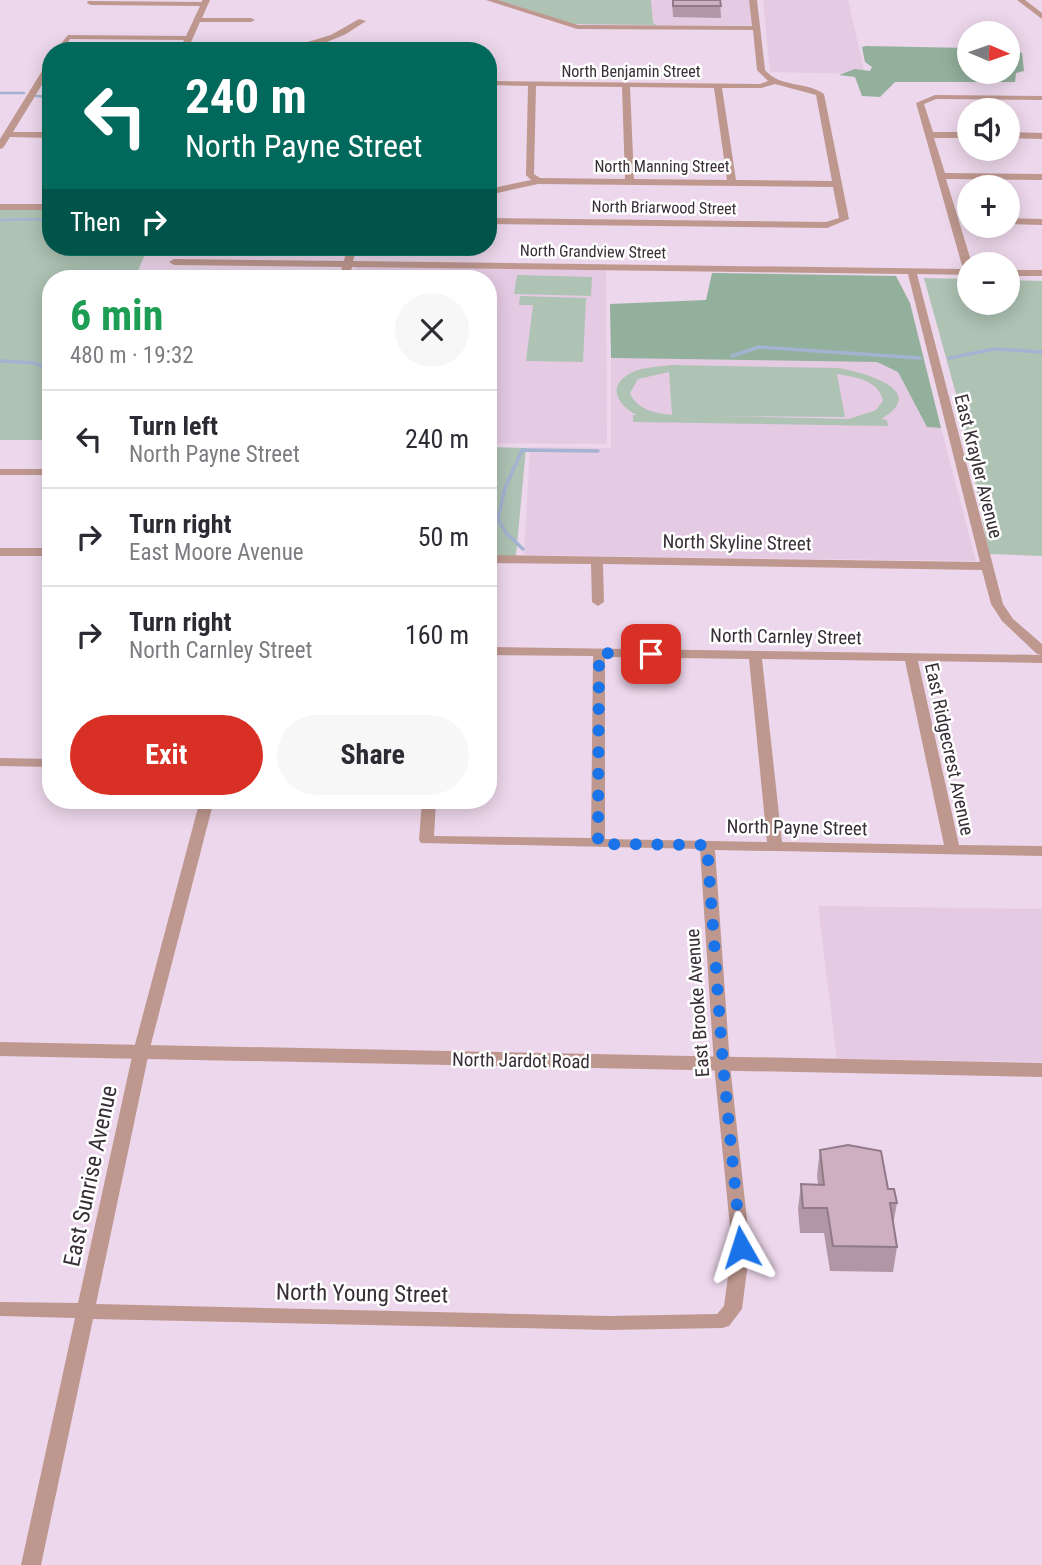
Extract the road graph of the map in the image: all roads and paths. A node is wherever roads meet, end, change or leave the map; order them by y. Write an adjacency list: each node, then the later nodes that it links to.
1 (490, 0): 10 (street)
2 (753, 0): 10 (street)
3 (1021, 0): 6 (street)
4 (205, 2): 5 (street); 7 (street)
5 (91, 3)
6 (1042, 17)
7 (197, 20): 8 (street); 11 (street)
8 (251, 20)
9 (362, 21): 14 (street)
10 (757, 29): 16 (street)
11 (189, 38): 12 (street); 13 (street)
12 (65, 42)
13 (187, 42)
14 (321, 42)
15 (42, 77): 22 (street)
16 (774, 82): 20 (street, North Benjamin Street); 34 (street)
17 (497, 83): 18 (street, North Benjamin Street)
18 (532, 84): 19 (street, North Benjamin Street); 31 (street)
19 (626, 85): 20 (street, North Benjamin Street); 32 (street)
20 (718, 86): 33 (street)
21 (1042, 98): 24 (street)
22 (8, 134): 23 (street); 28 (street)
23 (42, 135)
24 (930, 135): 25 (street); 29 (street)
25 (957, 135)
26 (1020, 135): 27 (street)
27 (1042, 136)
28 (0, 146)
29 (942, 176): 30 (street); 41 (street)
30 (1042, 177)
31 (538, 181): 32 (street, North Manning Street); 35 (street, North Manning Street)
32 (630, 181): 33 (street, North Manning Street)
33 (732, 182): 34 (street, North Manning Street)
34 (837, 184): 38 (street, North Briarwood Street)
35 (497, 190)
36 (42, 206): 37 (street)
37 (0, 207)
38 (497, 220)
39 (1020, 221): 40 (street)
40 (1042, 222)
41 (965, 252)
42 (350, 256): 44 (street)
43 (174, 262): 44 (street, North Grandview Street)
44 (348, 264): 45 (street); 46 (street, North Grandview Street)
45 (346, 270)
46 (912, 272): 47 (street, North Grandview Street); 56 (street, East Krayler Avenue)
47 (957, 272)
48 (1020, 273): 49 (street)
49 (1042, 273)
50 (0, 472): 51 (street)
51 (42, 472)
52 (0, 552): 53 (street)
53 (42, 552)
54 (497, 559): 55 (street, North Skyline Street)
55 (597, 560): 56 (street, North Skyline Street); 57 (street)
56 (986, 566): 58 (street, East Krayler Avenue)
57 (597, 602)
58 (1042, 651)
59 (497, 652): 60 (street, North Carnley Street)
60 (599, 653): 61 (street, North Carnley Street); 68 (street)
61 (755, 655): 62 (street, North Carnley Street); 70 (street)
62 (911, 657): 63 (street, North Carnley Street); 71 (street, East Ridgecrest Avenue)
63 (1042, 659)
64 (0, 762): 65 (street)
65 (42, 763)
66 (205, 809): 74 (street, East Sunrise Avenue)
67 (428, 809): 68 (street, North Payne Street)
68 (598, 844): 69 (street, North Payne Street)
69 (707, 845): 70 (street, North Payne Street); 75 (street, East Brooke Avenue)
70 (775, 846): 71 (street, North Payne Street)
71 (952, 848): 72 (street, North Payne Street)
72 (1042, 851)
73 (0, 1049): 74 (street, North Jardot Road)
74 (141, 1052): 75 (street, North Jardot Road); 78 (street, East Sunrise Avenue)
75 (723, 1065): 76 (street, North Jardot Road); 79 (street, East Brooke Avenue)
76 (1042, 1070)
77 (0, 1309): 78 (street, North Young Street)
78 (86, 1312): 79 (street, North Young Street); 80 (street, East Sunrise Avenue)
79 (722, 1321)
80 (31, 1565)

